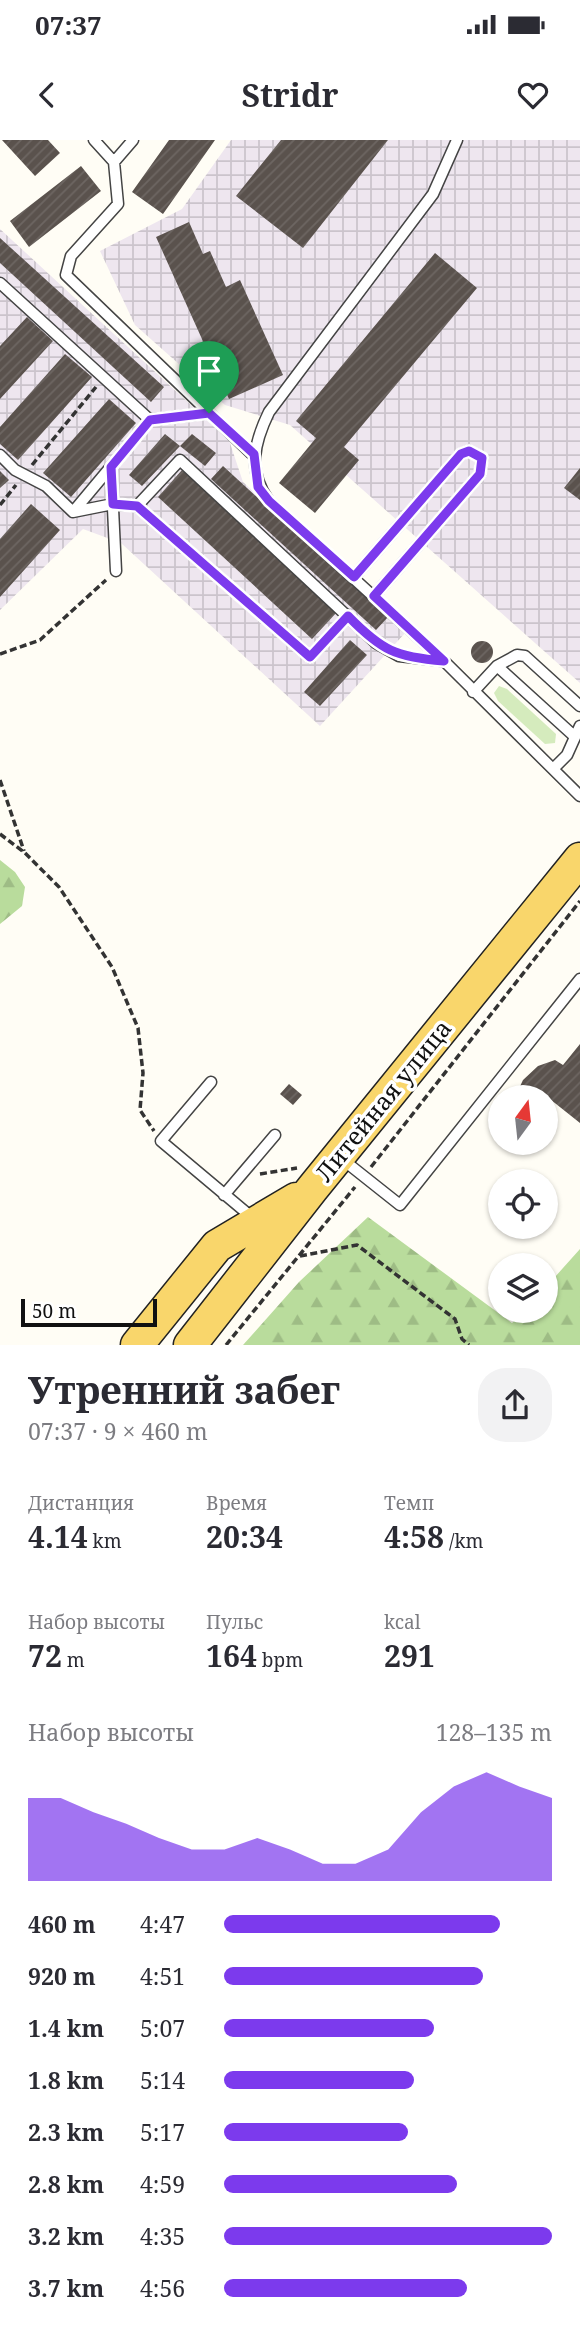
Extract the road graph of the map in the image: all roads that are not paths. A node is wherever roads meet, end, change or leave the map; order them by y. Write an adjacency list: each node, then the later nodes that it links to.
1 (94, 140): 4 (lane)
2 (133, 140): 4 (lane)
3 (457, 140): 8 (lane)
4 (114, 162): 6 (lane)
5 (0, 283): 7 (lane)
6 (209, 413): 7 (lane); 8 (lane)
7 (150, 420): 10 (lane)
8 (254, 454): 15 (lane)
9 (0, 455): 13 (lane)
10 (111, 467): 11 (lane); 13 (lane)
11 (113, 504): 12 (lane); 13 (lane); 14 (lane)
12 (137, 506): 17 (lane); 17 (lane)
13 (73, 512)
14 (116, 571)
15 (354, 577): 16 (lane); 16 (lane)
16 (374, 596): 18 (lane)
17 (348, 616): 18 (lane)
18 (444, 661): 20 (lane)
19 (497, 666): 20 (lane); 21 (lane); 23 (lane)
20 (473, 692): 24 (lane)
21 (580, 706)
22 (580, 726): 23 (lane)
23 (573, 735): 24 (lane)
24 (553, 769): 25 (lane)
25 (580, 796)
26 (574, 880): 30 (main road, Литейная улица)
27 (580, 979): 30 (lane)
28 (211, 1082): 32 (lane)
29 (275, 1135): 32 (lane)
30 (339, 1156): 31 (main road, Литейная улица)
31 (312, 1189): 33 (main road); 35 (main road, Литейная улица)
32 (224, 1195): 33 (lane)
33 (257, 1222): 34 (main road)
34 (137, 1345)
35 (190, 1345)

